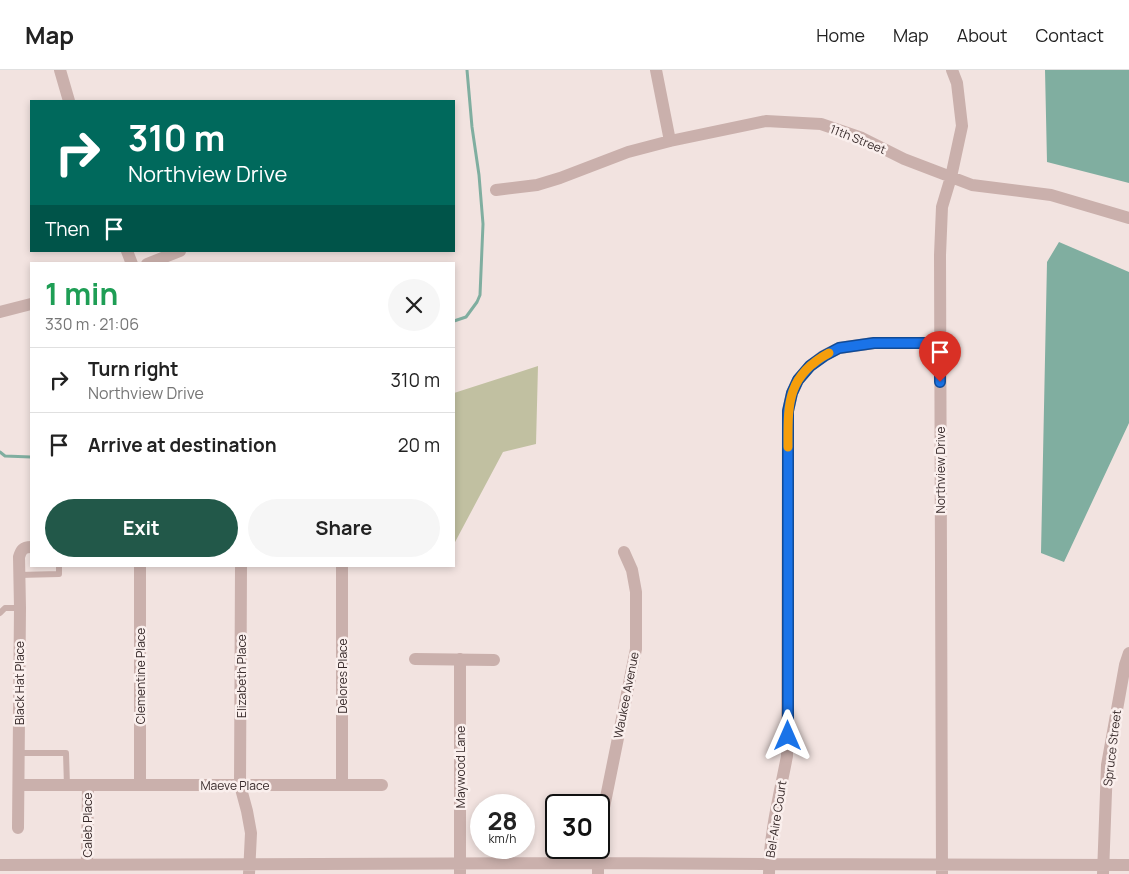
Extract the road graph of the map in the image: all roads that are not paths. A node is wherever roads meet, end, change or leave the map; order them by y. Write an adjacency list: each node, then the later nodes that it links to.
1 (60, 70): 4 (street)
2 (656, 70): 5 (street)
3 (952, 70): 6 (street, Northview Drive)
4 (69, 100)
5 (670, 141): 6 (street, 11th Street); 7 (street, 11th Street)
6 (951, 177): 8 (street, 11th Street); 13 (street, Northview Drive)
7 (496, 190)
8 (1129, 218)
9 (177, 252): 10 (street)
10 (152, 262)
11 (30, 304): 12 (street)
12 (0, 312)
13 (940, 343): 43 (street, Bel-Aire Court); 44 (street, Northview Drive)
14 (30, 547): 20 (street, Black Hat Place)
15 (624, 552): 35 (street, Waukee Avenue)
16 (59, 567): 20 (lane)
17 (140, 567): 29 (street, Clementine Place)
18 (241, 567): 30 (street, Elizabeth Place)
19 (342, 567): 31 (street, Delores Place)
20 (19, 575): 21 (street, Black Hat Place)
21 (20, 608): 22 (lane); 27 (street, Black Hat Place)
22 (0, 613)
23 (1129, 653): 45 (street, Spruce Street)
24 (415, 659): 25 (street)
25 (460, 659): 26 (street); 42 (street, Maywood Lane)
26 (494, 660)
27 (19, 753): 28 (street, Black Hat Place); 33 (lane)
28 (19, 785): 33 (street, Maeve Place); 36 (street, Black Hat Place)
29 (140, 785): 30 (street, Maeve Place); 34 (street, Maeve Place)
30 (240, 785): 31 (street, Maeve Place); 41 (street, Elizabeth Place)
31 (342, 785): 32 (street, Maeve Place)
32 (382, 785)
33 (67, 786): 34 (street, Maeve Place)
34 (88, 786): 37 (street, Caleb Place)
35 (607, 794)
36 (18, 828)
37 (87, 864): 38 (street); 41 (street)
38 (0, 865)
39 (1129, 865): 45 (street)
40 (598, 868): 42 (street); 43 (street)
41 (249, 869): 42 (street)
42 (460, 869)
43 (769, 869): 44 (street)
44 (942, 869): 45 (street)
45 (1103, 869)

